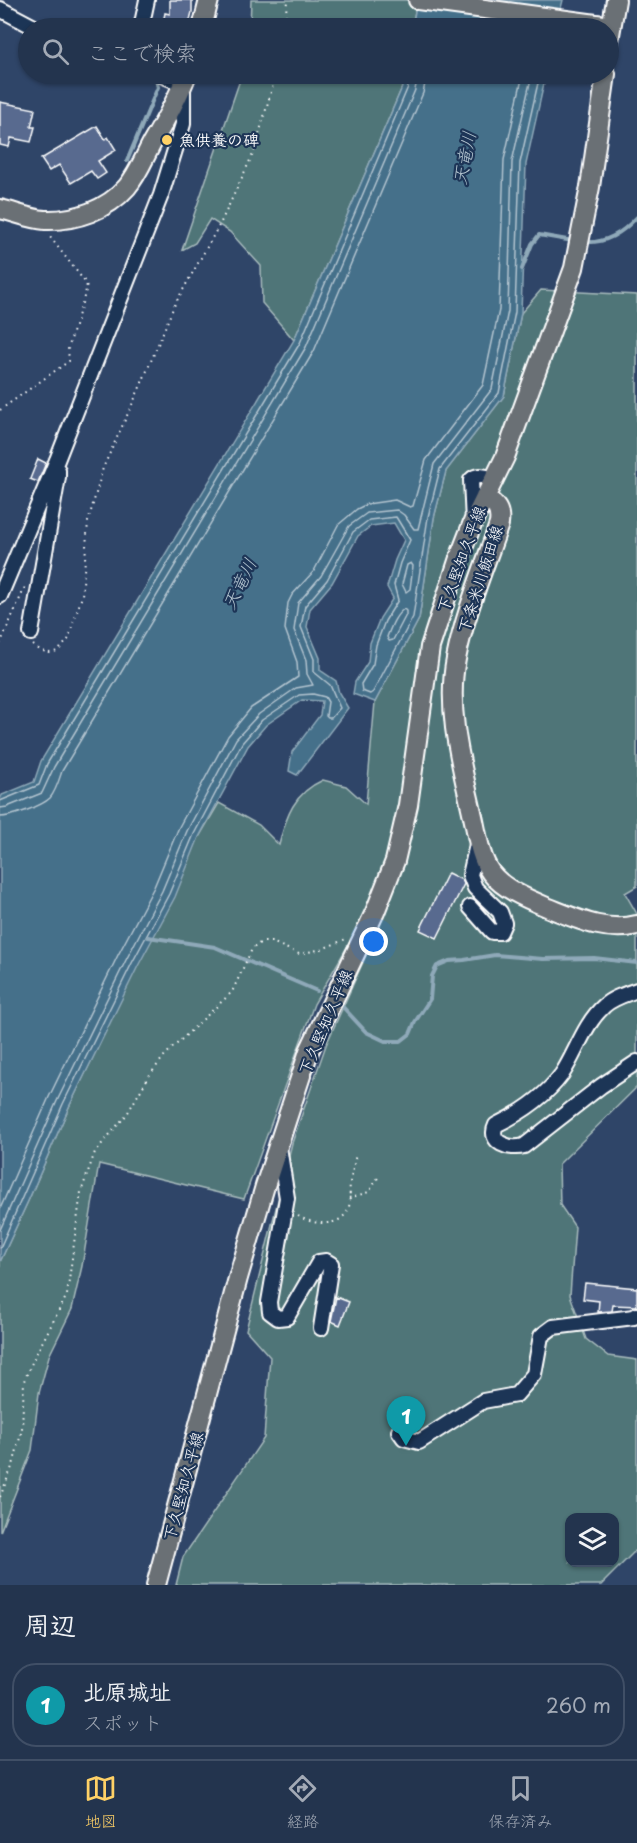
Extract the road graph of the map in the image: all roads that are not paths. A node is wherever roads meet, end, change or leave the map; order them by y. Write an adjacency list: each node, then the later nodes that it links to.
1 (147, 0): 7 (street)
2 (208, 0): 8 (main road)
3 (418, 0): 9 (main road)
4 (616, 0): 10 (main road)
5 (0, 9): 6 (street)
6 (18, 18)
7 (143, 18)
8 (204, 18)
9 (548, 18)
10 (613, 18)
11 (182, 84): 14 (main road)
12 (185, 84): 15 (street)
13 (605, 84): 16 (main road)
14 (0, 209)
15 (57, 460): 19 (street); 20 (street)
16 (494, 479): 17 (main road); 18 (street)
17 (485, 497): 18 (main road, 下久堅知久平線); 21 (main road, 下条米川飯田線)
18 (473, 522): 26 (main road, 下久堅知久平線)
19 (0, 597)
20 (31, 633)
21 (478, 838): 22 (street); 23 (main road, 下条米川飯田線)
22 (470, 907)
23 (637, 925)
24 (637, 990): 25 (street)
25 (637, 1062)
26 (278, 1145): 28 (street); 30 (main road, 下久堅知久平線)
27 (636, 1316): 29 (street)
28 (321, 1328)
29 (399, 1431)
30 (156, 1585)

